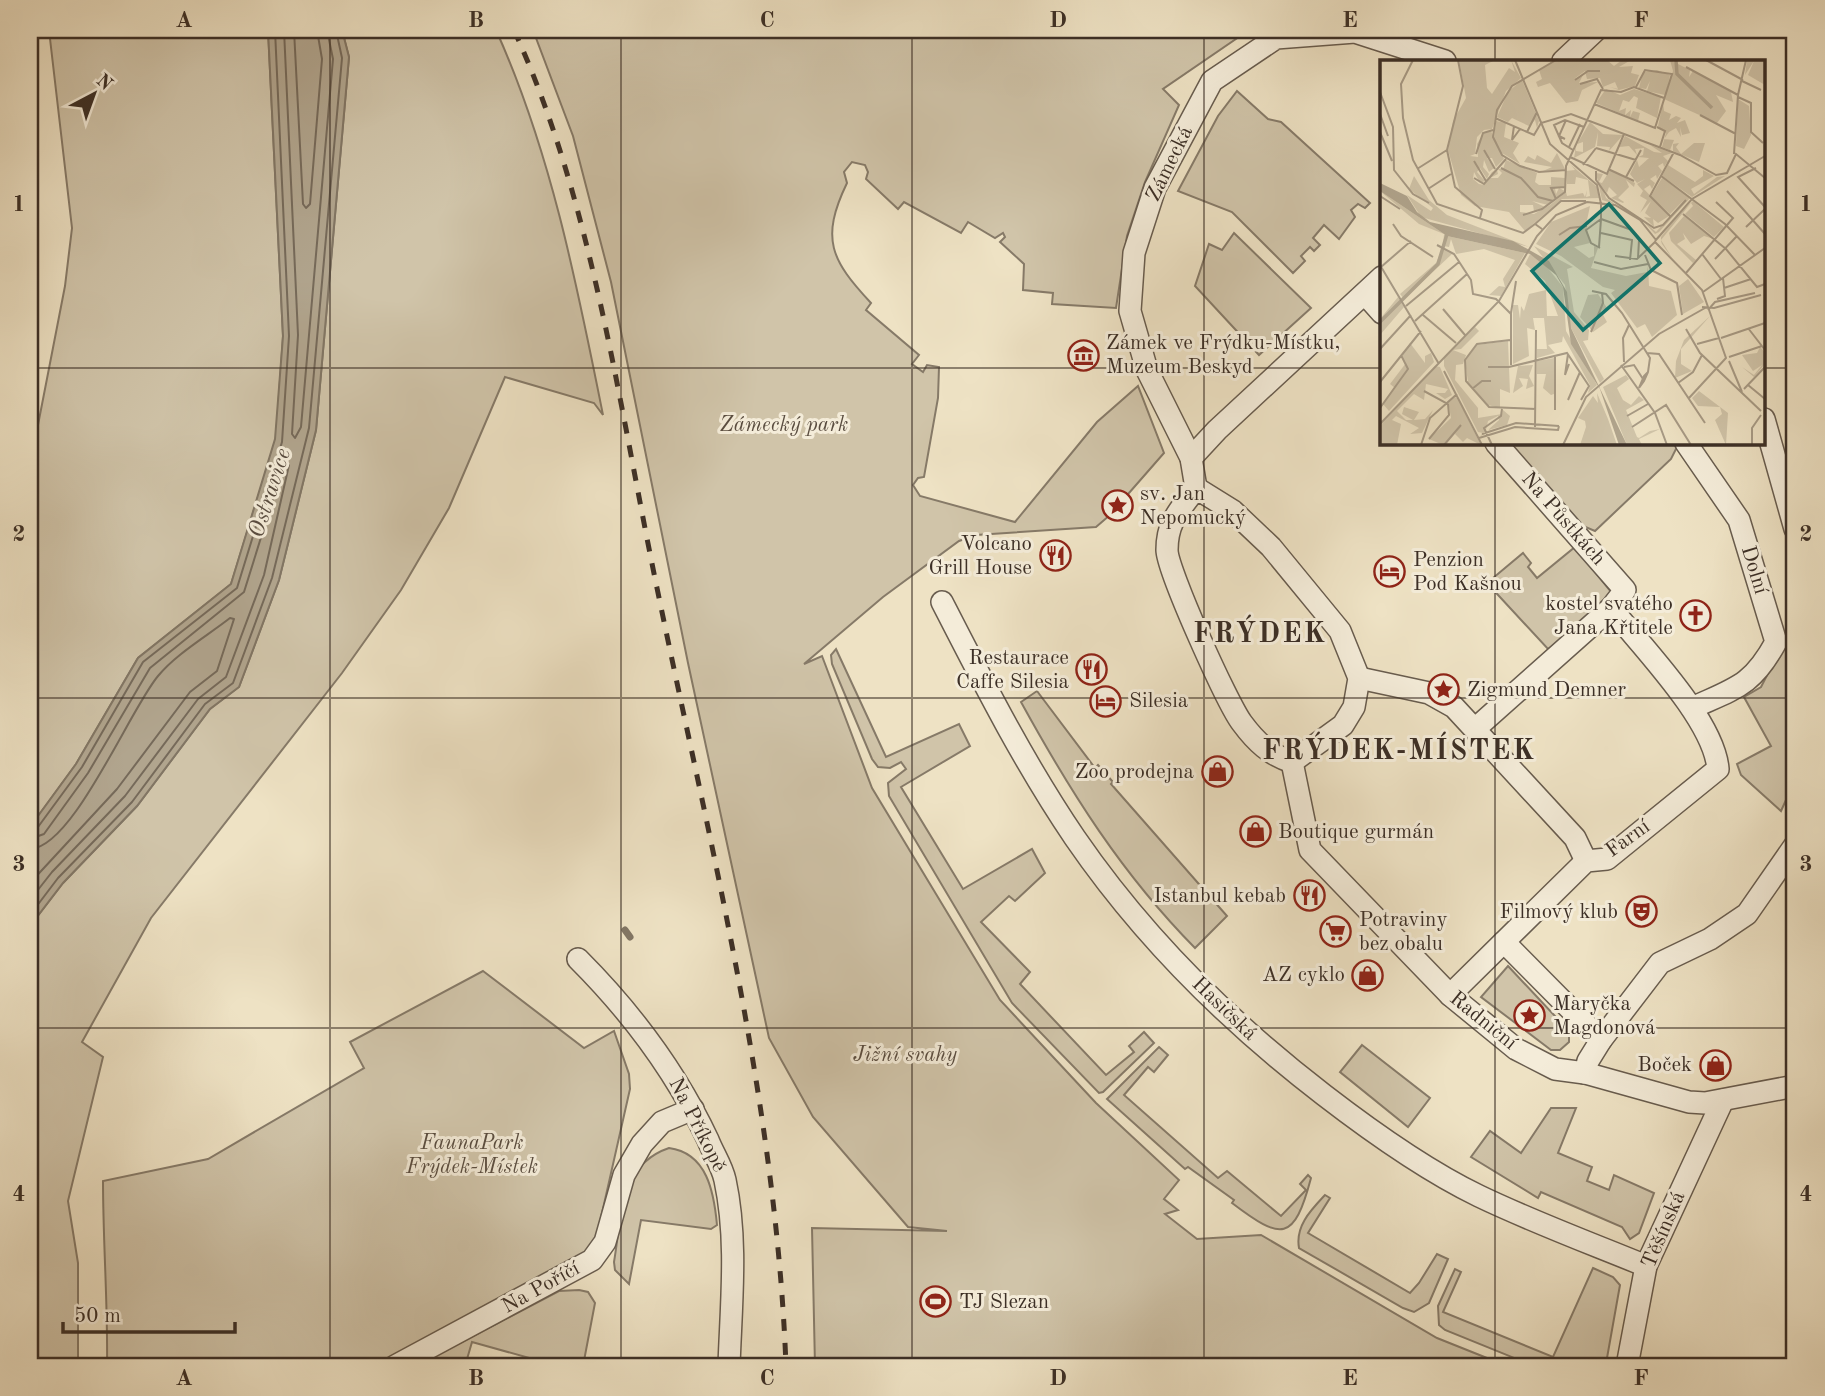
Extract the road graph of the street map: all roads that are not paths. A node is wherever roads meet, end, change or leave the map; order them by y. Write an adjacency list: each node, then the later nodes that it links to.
1 (1596, 30): 4 (street)
2 (1273, 34): 3 (street, Zámecká); 11 (street, Zámecká)
3 (1442, 60)
4 (1564, 60)
5 (1380, 280): 6 (street)
6 (1366, 294): 7 (street); 11 (street)
7 (1380, 311)
8 (1766, 426): 13 (street)
9 (1497, 444): 15 (street, Na Půstkách)
10 (1687, 444): 17 (street, Dolní)
11 (1191, 458): 12 (street, Zámecká)
12 (1196, 488): 16 (street); 19 (street)
13 (1795, 529)
14 (942, 603): 30 (street, Hasičská)
15 (1611, 608): 17 (street); 18 (street)
16 (1359, 678): 18 (street); 19 (street)
17 (1692, 708): 21 (street, Farní)
18 (1476, 729): 21 (street)
19 (1292, 762): 24 (street, Radniční)
20 (1795, 845): 25 (street)
21 (1586, 861): 22 (street, Farní)
22 (1504, 942): 24 (street, Farní); 25 (street)
23 (578, 959): 29 (street, Na Příkopě)
24 (1450, 996): 26 (street, Radniční)
25 (1601, 1040): 26 (street)
26 (1585, 1073): 28 (street, Radniční)
27 (1795, 1086): 28 (street, Radniční)
28 (1723, 1100): 30 (street, Těšínská)
29 (693, 1109): 31 (street, Na Poříčí); 32 (street, Na Příkopě)
30 (1646, 1266): 33 (street, Těšínská)
31 (395, 1366)
32 (729, 1366)
33 (1627, 1366)

